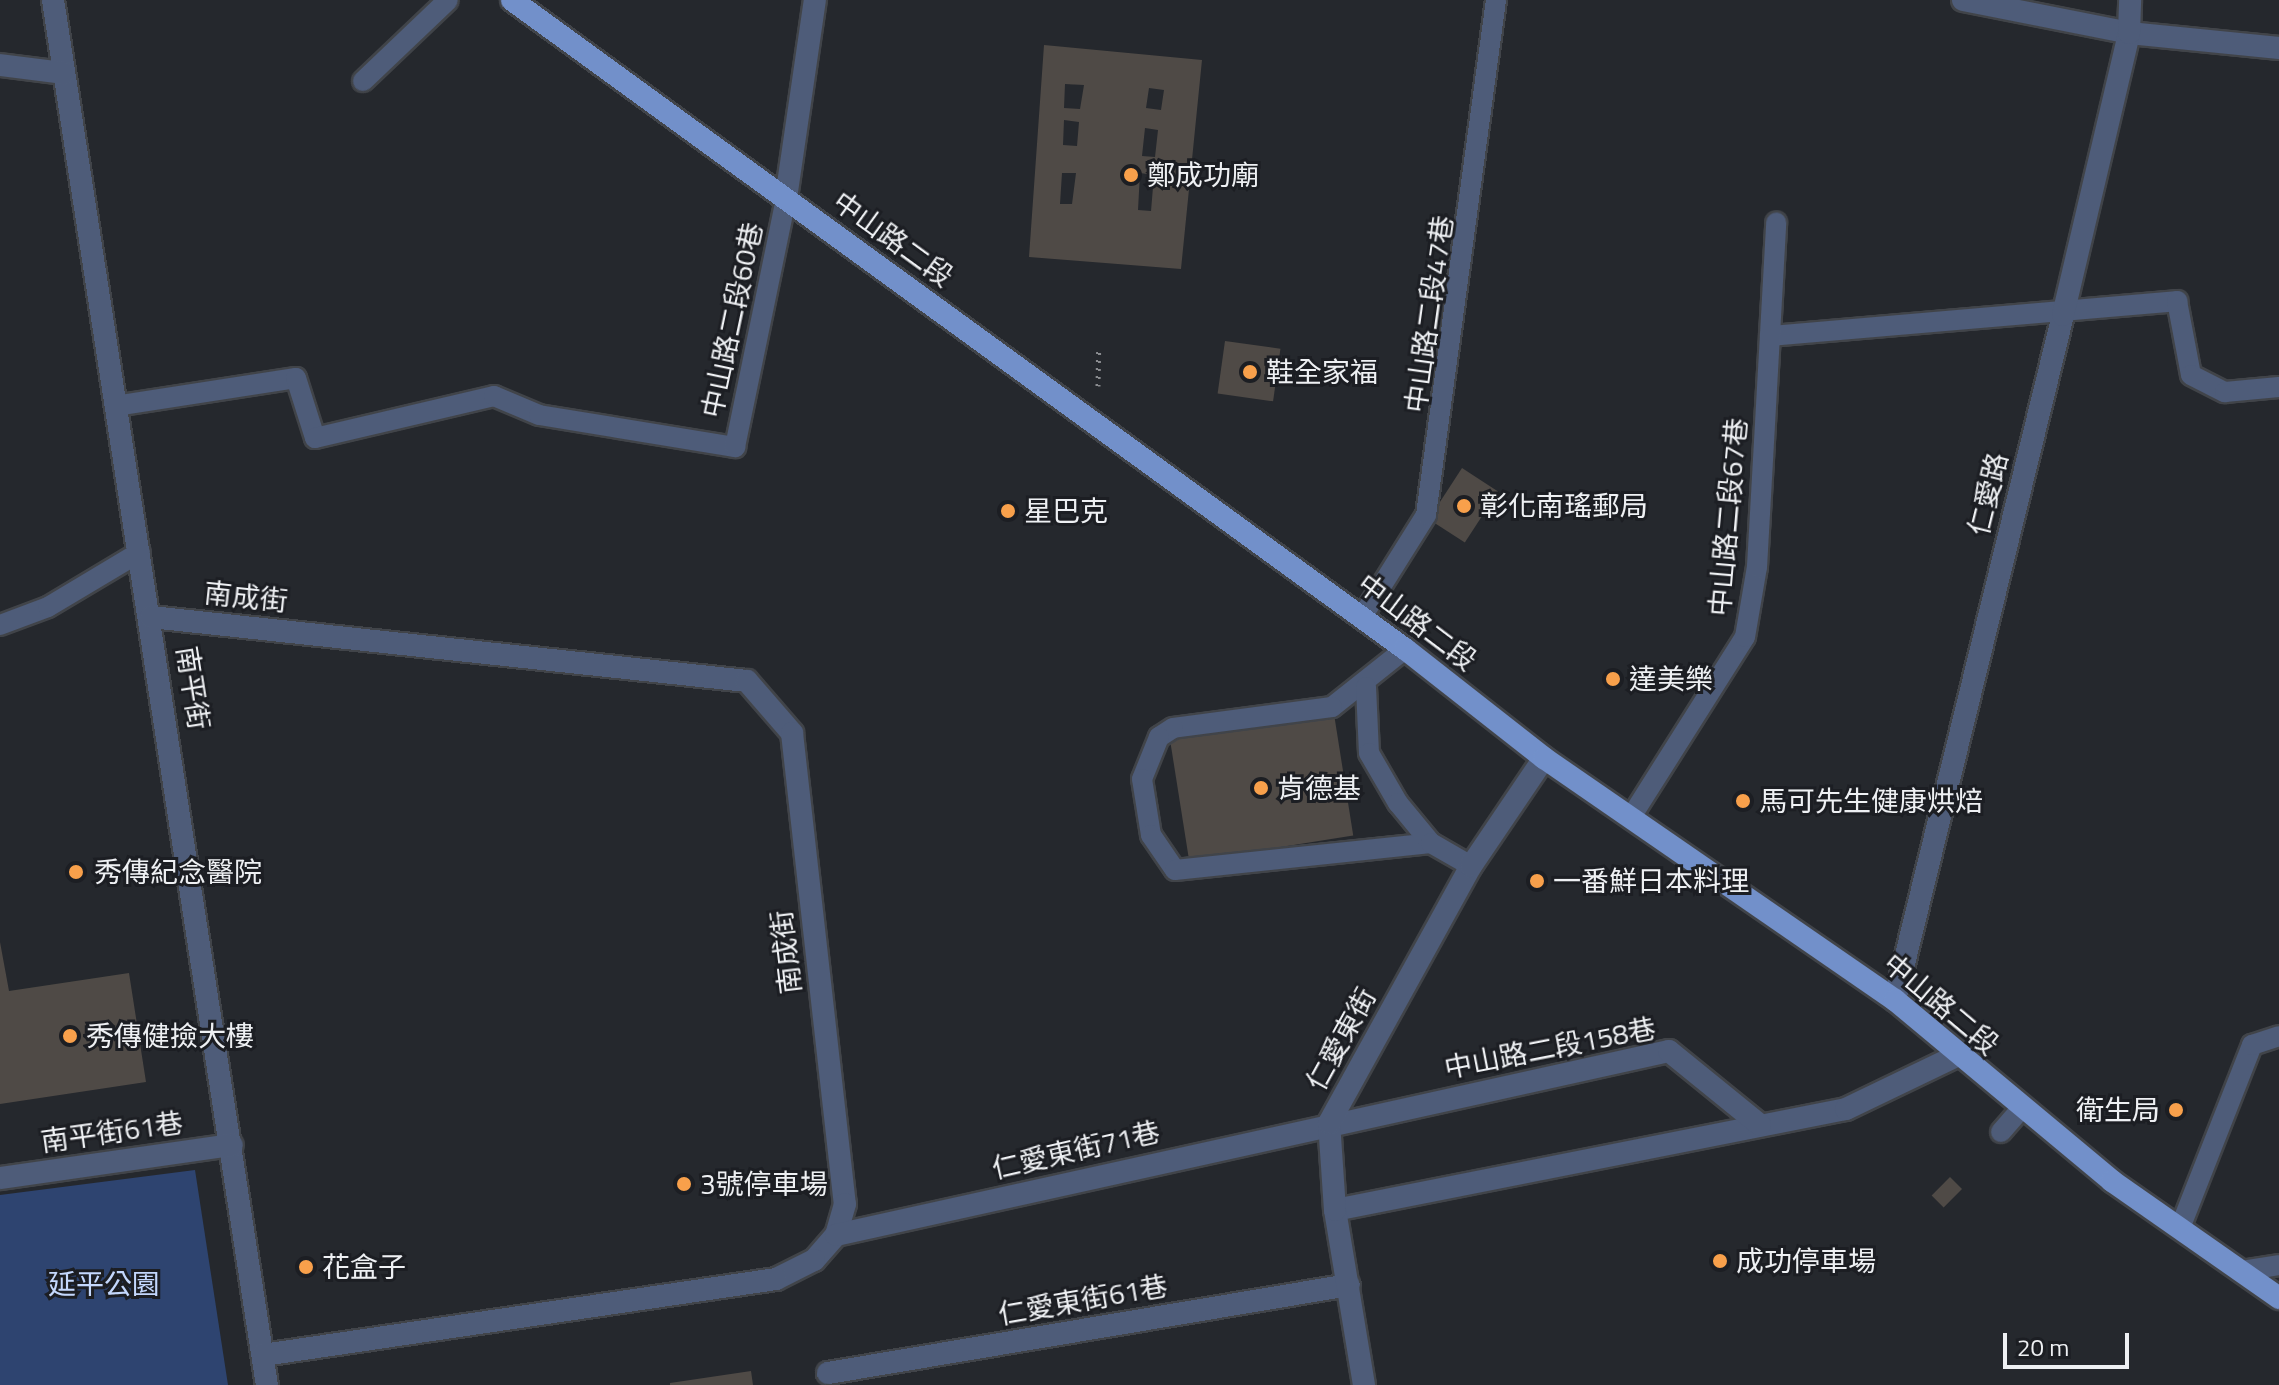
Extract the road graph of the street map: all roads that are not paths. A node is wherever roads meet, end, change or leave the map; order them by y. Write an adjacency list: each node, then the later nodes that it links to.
1 (53, 0): 11 (street, 南平街)
2 (448, 0): 12 (lane)
3 (512, 0): 13 (main road, 中山路二段)
4 (815, 0): 13 (street)
5 (1496, 0): 21 (lane, 中山路二段47巷)
6 (1963, 0): 8 (street)
7 (2130, 0): 8 (street, 仁愛路)
8 (2129, 33): 9 (street); 15 (street, 仁愛路)
9 (2279, 48)
10 (0, 65): 11 (street)
11 (63, 73): 18 (street, 南平街)
12 (363, 81)
13 (786, 198): 18 (lane, 中山路二段60巷); 21 (main road, 中山路二段)
14 (1776, 223): 16 (lane, 中山路二段67巷)
15 (2063, 315): 16 (lane); 17 (lane); 29 (street, 仁愛路)
16 (1770, 336): 26 (lane, 中山路二段67巷)
17 (2279, 387)
18 (115, 406): 19 (street, 南平街)
19 (140, 552): 20 (street, 南平街); 22 (lane)
20 (151, 617): 36 (street, 南平街); 40 (street, 南成街)
21 (1362, 617): 23 (main road, 中山路二段)
22 (0, 625)
23 (1405, 649): 24 (lane); 25 (main road, 中山路二段)
24 (1366, 687): 27 (lane); 27 (lane)
25 (1544, 758): 26 (main road, 中山路二段); 28 (street, 仁愛東街)
26 (1633, 814): 29 (main road, 中山路二段)
27 (1431, 843): 28 (lane)
28 (1471, 866): 33 (street, 仁愛東街)
29 (1895, 1000): 31 (main road, 中山路二段)
30 (2279, 1036): 39 (lane)
31 (1958, 1055): 32 (main road, 中山路二段); 34 (street)
32 (2021, 1109): 35 (lane); 39 (main road, 中山路二段)
33 (1329, 1123): 34 (street, 中山路二段158巷); 38 (street, 仁愛東街); 40 (street, 仁愛東街71巷)
34 (1760, 1125): 38 (street)
35 (2001, 1132)
36 (232, 1145): 37 (street, 南平街61巷); 45 (street, 南平街)
37 (0, 1178)
38 (1335, 1210): 43 (street, 仁愛東街)
39 (2180, 1228): 42 (main road, 中山路二段)
40 (836, 1235): 45 (street)
41 (2279, 1265): 42 (lane)
42 (2242, 1271): 44 (main road, 中山路二段)
43 (1349, 1285): 46 (street, 仁愛東街61巷); 48 (street, 仁愛東街)
44 (2279, 1298)
45 (263, 1355): 47 (street, 南平街)
46 (828, 1373)
47 (267, 1385)
48 (1364, 1385)

